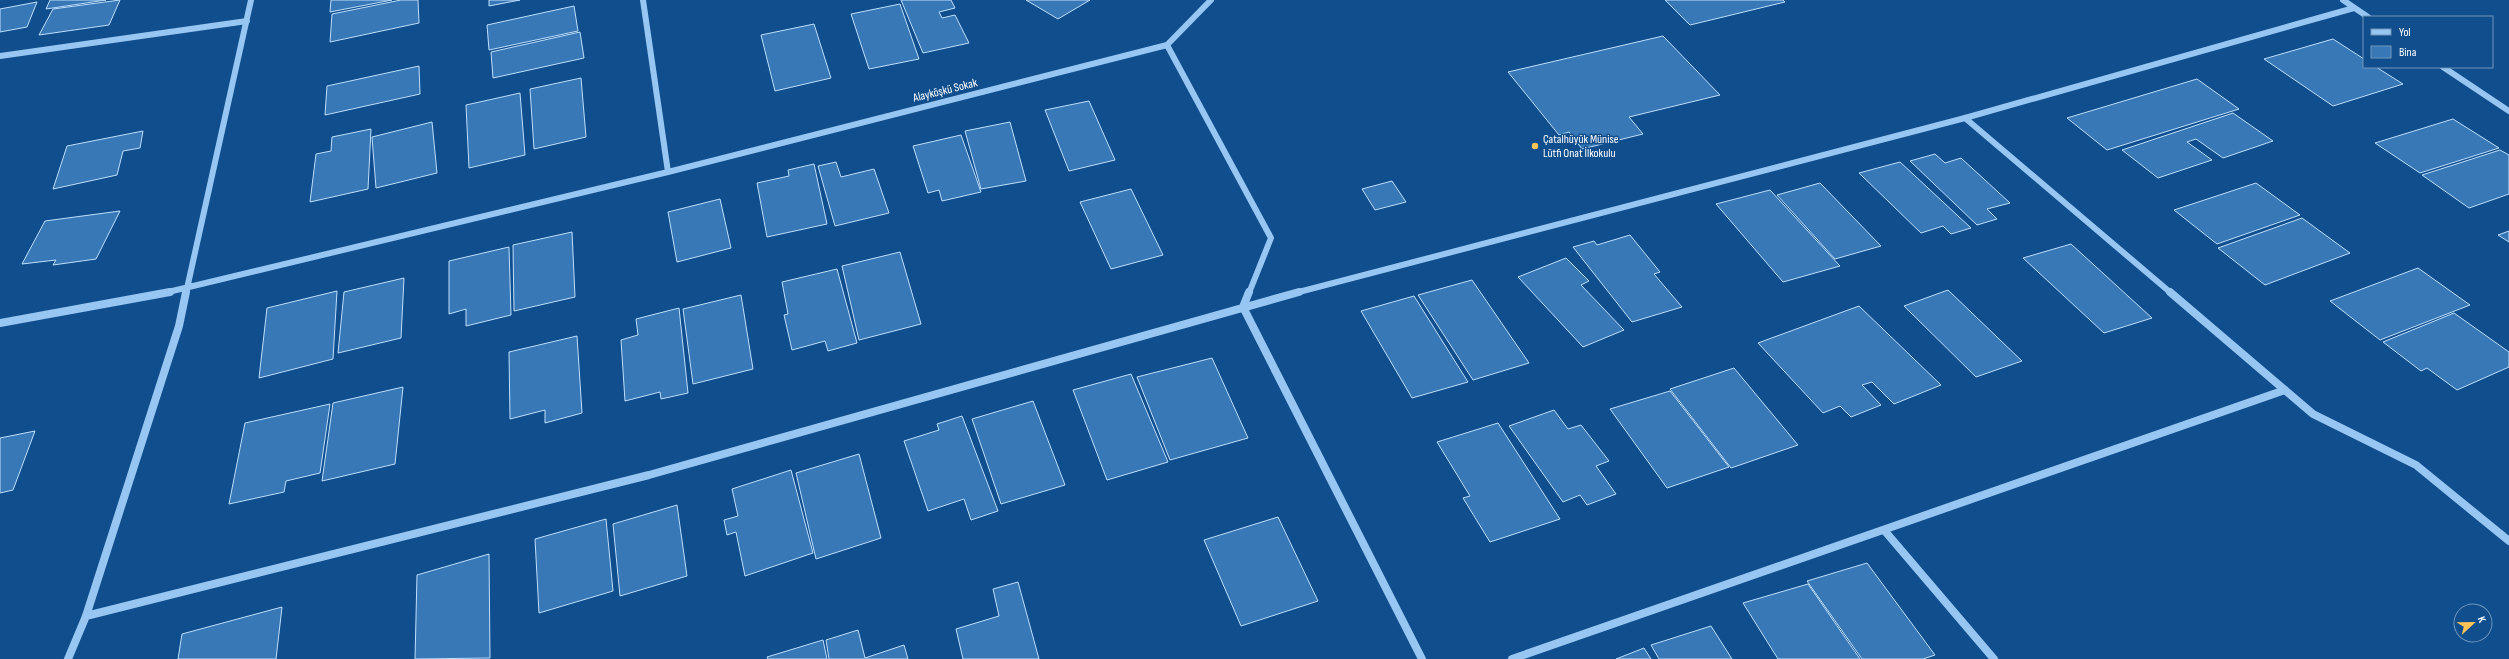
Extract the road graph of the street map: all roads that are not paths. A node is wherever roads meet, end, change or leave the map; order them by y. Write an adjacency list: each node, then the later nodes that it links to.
1 (252, 0): 7 (street)
2 (643, 0): 13 (street)
3 (1211, 0): 8 (street)
4 (2343, 0): 5 (street)
5 (2354, 8): 6 (street); 12 (street)
6 (2366, 16)
7 (247, 21): 9 (street); 14 (street)
8 (1167, 45): 13 (street, Alayköşkü Sokak); 15 (street)
9 (0, 56)
10 (2443, 68): 11 (street)
11 (2509, 112)
12 (1966, 118): 15 (street); 17 (street)
13 (668, 172): 14 (street, Alayköşkü Sokak)
14 (188, 289): 16 (street, Alayköşkü Sokak); 20 (street)
15 (1243, 307): 20 (street); 22 (street)
16 (0, 323)
17 (2285, 390): 18 (street); 19 (street)
18 (1884, 530): 23 (street); 24 (street)
19 (2509, 541)
20 (86, 616): 21 (street)
21 (68, 659)
22 (1422, 659)
23 (1512, 659)
24 (1994, 659)

